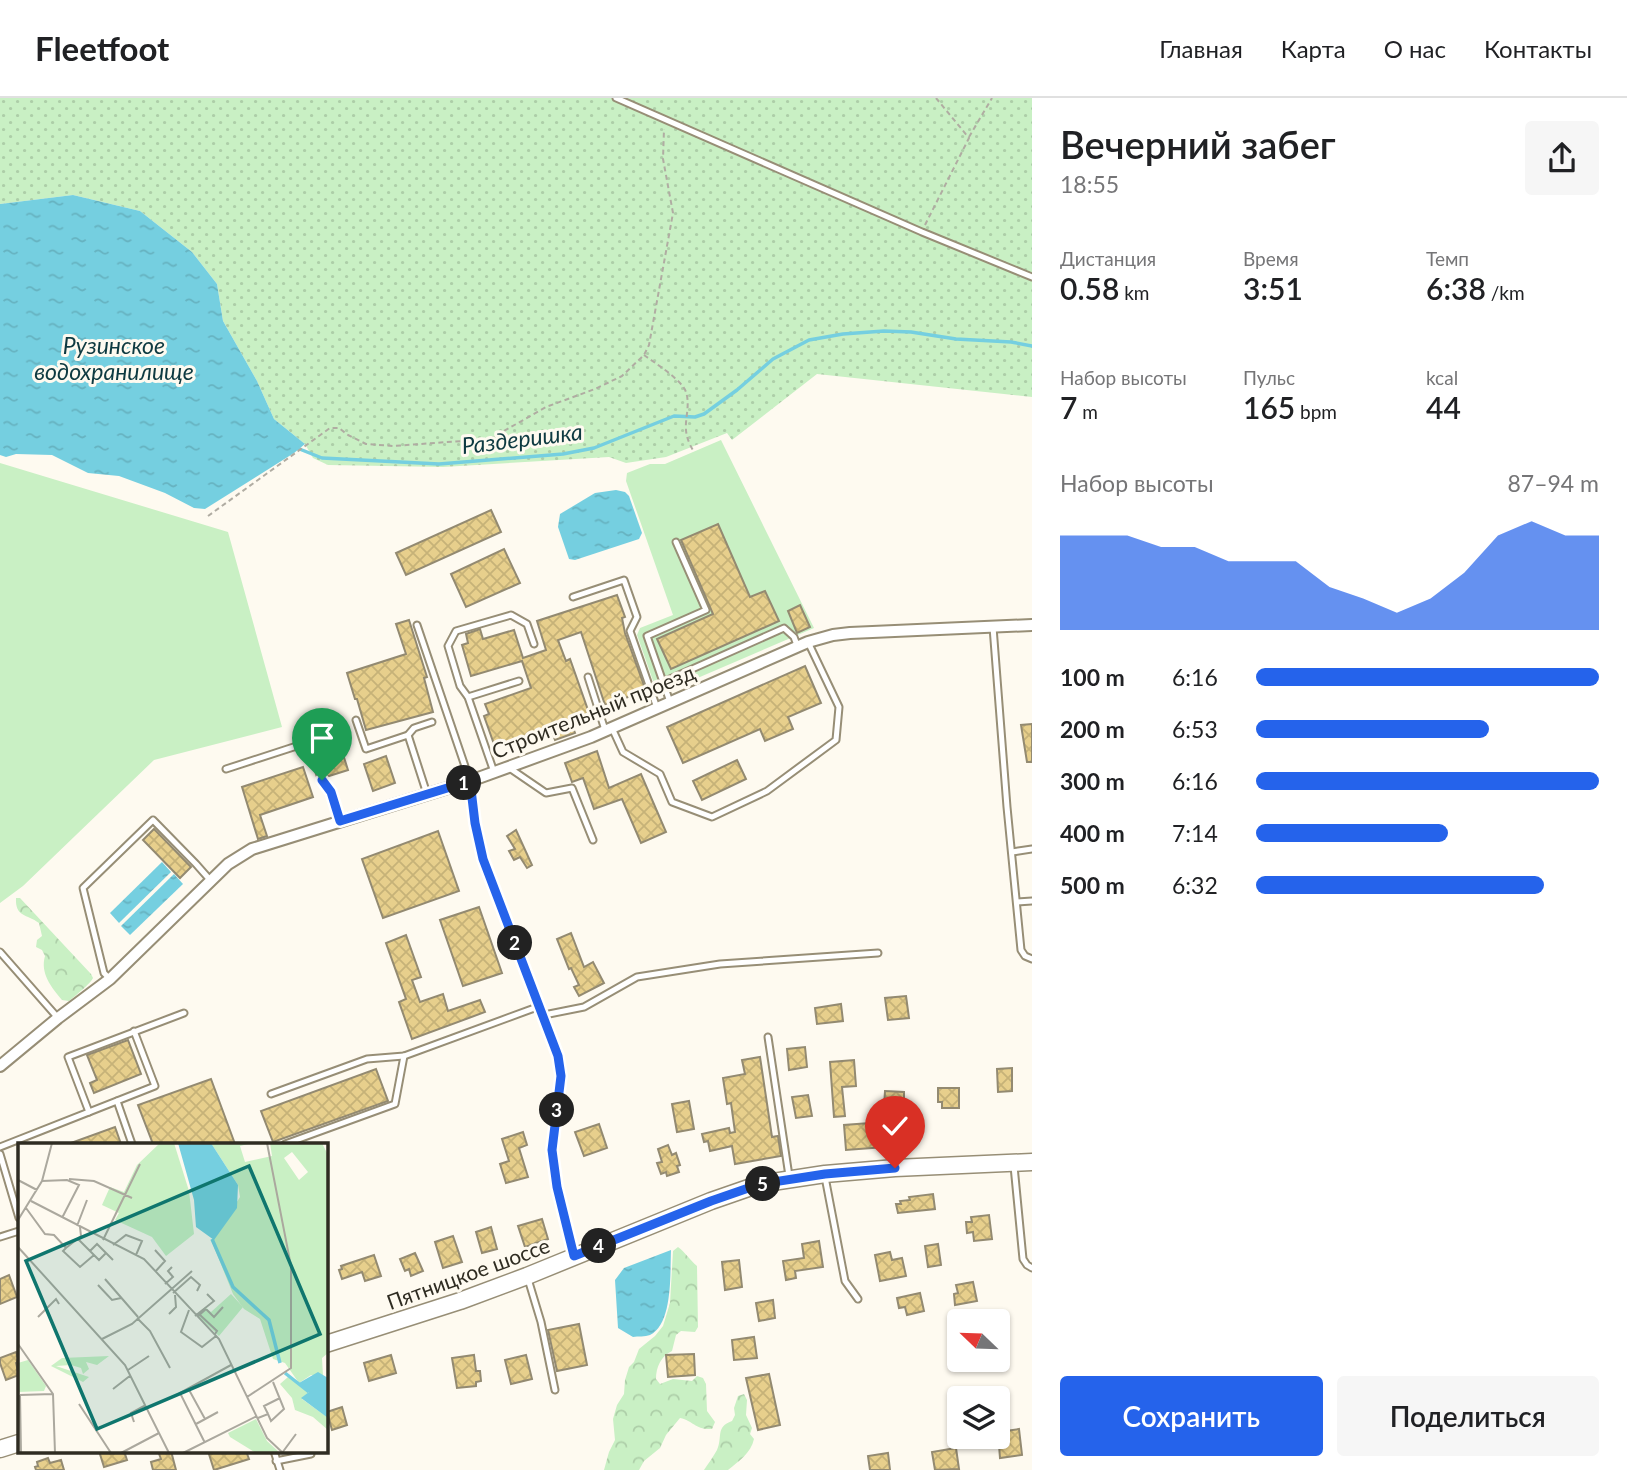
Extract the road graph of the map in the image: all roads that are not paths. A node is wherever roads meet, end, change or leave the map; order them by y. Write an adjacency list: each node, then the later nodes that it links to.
1 (616, 98): 2 (lane)
2 (1032, 277)
3 (676, 542): 12 (lane)
4 (573, 597): 15 (lane)
5 (417, 625): 25 (lane)
6 (1032, 625): 7 (street, Строительный проезд)
7 (993, 627): 9 (street, Строительный проезд); 30 (lane)
8 (534, 644): 13 (lane)
9 (803, 644): 12 (lane); 14 (street, Строительный проезд); 18 (lane)
10 (587, 677): 18 (lane)
11 (519, 681): 13 (lane)
12 (663, 682): 14 (lane)
13 (468, 697): 24 (lane)
14 (670, 702): 15 (street, Строительный проезд)
15 (657, 708): 18 (street, Строительный проезд)
16 (356, 720): 20 (lane)
17 (432, 722): 20 (lane)
18 (609, 729): 22 (street, Строительный проезд)
19 (333, 734): 21 (lane)
20 (408, 735): 26 (lane)
21 (309, 742): 23 (lane); 27 (lane)
22 (508, 767): 24 (street, Строительный проезд); 28 (lane)
23 (226, 769)
24 (494, 772): 25 (street, Строительный проезд)
25 (470, 781): 26 (street, Строительный проезд); 38 (lane)
26 (427, 794): 27 (street, Строительный проезд)
27 (340, 821): 31 (street, Строительный проезд)
28 (593, 840)
29 (1032, 849): 30 (lane)
30 (1012, 852): 33 (lane)
31 (211, 881): 37 (street, Строительный проезд); 37 (lane)
32 (1032, 901): 33 (lane)
33 (1017, 902): 36 (lane)
34 (0, 952): 41 (lane)
35 (878, 953): 40 (lane)
36 (1032, 959)
37 (110, 979): 41 (street, Строительный проезд)
38 (540, 1006): 40 (lane); 44 (lane)
39 (184, 1013): 42 (lane)
40 (544, 1015): 60 (lane)
41 (58, 1018): 45 (street, Строительный проезд)
42 (134, 1031): 47 (lane); 48 (lane)
43 (768, 1037): 56 (lane)
44 (404, 1056): 46 (lane); 50 (lane)
45 (0, 1066)
46 (271, 1094)
47 (117, 1101): 48 (lane); 49 (lane)
48 (89, 1112): 51 (lane)
49 (132, 1143)
50 (288, 1143)
51 (0, 1147)
52 (0, 1154): 57 (lane)
53 (1032, 1162): 54 (main road, Пятницкое шоссе)
54 (1014, 1163): 55 (main road, Пятницкое шоссе); 61 (lane)
55 (825, 1174): 56 (main road, Пятницкое шоссе); 63 (lane)
56 (790, 1179): 60 (main road, Пятницкое шоссе)
57 (18, 1215)
58 (18, 1231): 59 (lane)
59 (0, 1237)
60 (574, 1256): 62 (main road, Пятницкое шоссе)
61 (1032, 1268)
62 (527, 1276): 64 (main road, Пятницкое шоссе); 65 (lane)
63 (858, 1299)
64 (327, 1344)
65 (555, 1390)
66 (18, 1443): 67 (main road)
67 (0, 1449)
68 (274, 1452): 70 (lane)
69 (311, 1452): 70 (lane)
70 (276, 1461): 71 (lane)
71 (280, 1470)

